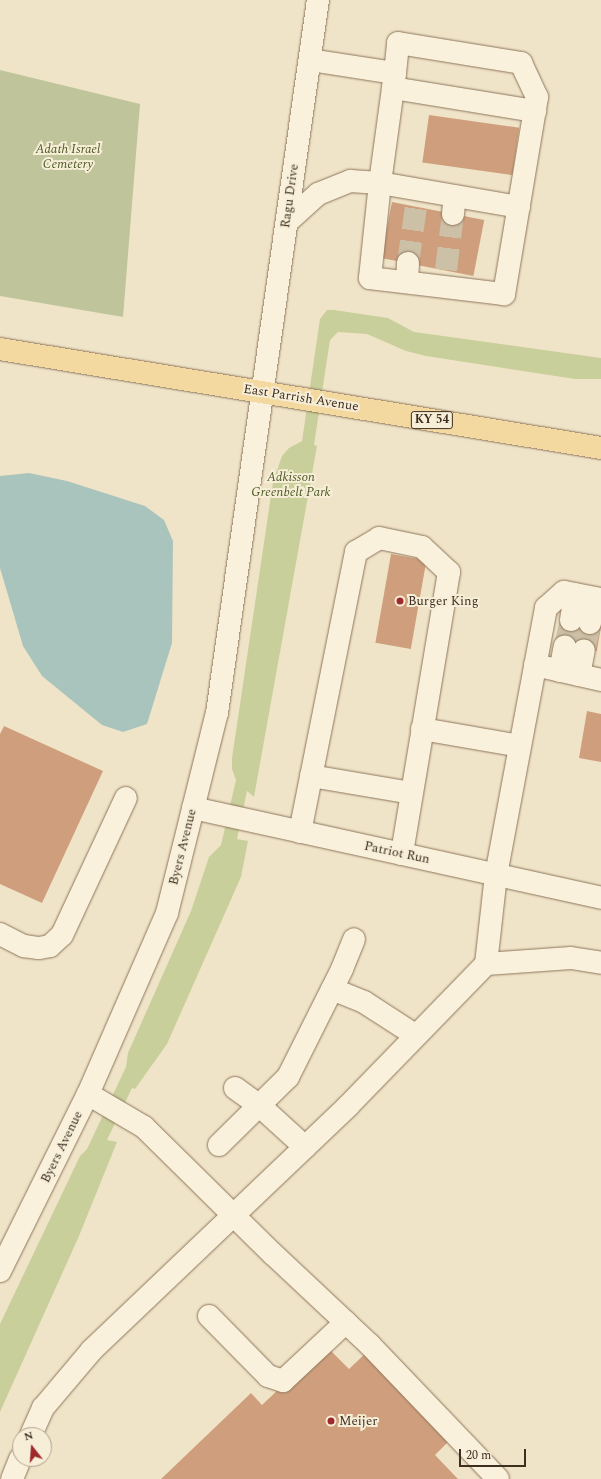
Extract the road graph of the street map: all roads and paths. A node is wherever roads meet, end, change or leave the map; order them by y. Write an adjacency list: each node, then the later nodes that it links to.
1 (318, 0): 2 (street, Ragu Drive)
2 (310, 60): 3 (street); 7 (street, Ragu Drive)
3 (394, 80): 4 (street); 4 (street); 5 (street)
4 (535, 111): 6 (street)
5 (380, 183): 6 (street); 6 (street); 7 (street)
6 (519, 207)
7 (287, 222): 9 (street, Ragu Drive)
8 (0, 349): 9 (main road, East Parrish Avenue / KY 54)
9 (263, 392): 10 (main road, East Parrish Avenue / KY 54); 22 (street, Byers Avenue)
10 (601, 448)
11 (590, 597): 12 (street); 14 (street)
12 (580, 622)
13 (574, 648): 15 (street)
14 (535, 665): 15 (street); 18 (street)
15 (570, 673): 16 (street)
16 (601, 679)
17 (422, 729): 18 (street); 19 (street); 20 (street)
18 (520, 746): 25 (street)
19 (311, 776): 20 (street); 23 (street)
20 (412, 792): 24 (street)
21 (126, 798): 27 (street)
22 (193, 808): 23 (street, Patriot Run); 34 (street, Byers Avenue)
23 (300, 832): 24 (street, Patriot Run)
24 (402, 854): 25 (street, Patriot Run)
25 (496, 875): 26 (street, Patriot Run); 30 (street)
26 (601, 898)
27 (0, 934)
28 (354, 940): 31 (street)
29 (601, 963): 30 (street)
30 (486, 964): 32 (street)
31 (332, 989): 32 (street); 35 (street)
32 (415, 1035): 37 (street)
33 (235, 1088): 35 (street)
34 (88, 1094): 38 (street); 39 (street, Byers Avenue)
35 (260, 1106): 36 (street); 37 (street)
36 (219, 1146)
37 (305, 1147): 38 (street)
38 (233, 1214): 41 (street); 42 (street)
39 (0, 1271)
40 (209, 1316): 41 (street)
41 (346, 1322): 45 (street)
42 (35, 1427)
43 (17, 1467): 44 (street)
44 (12, 1479)
45 (498, 1479)

